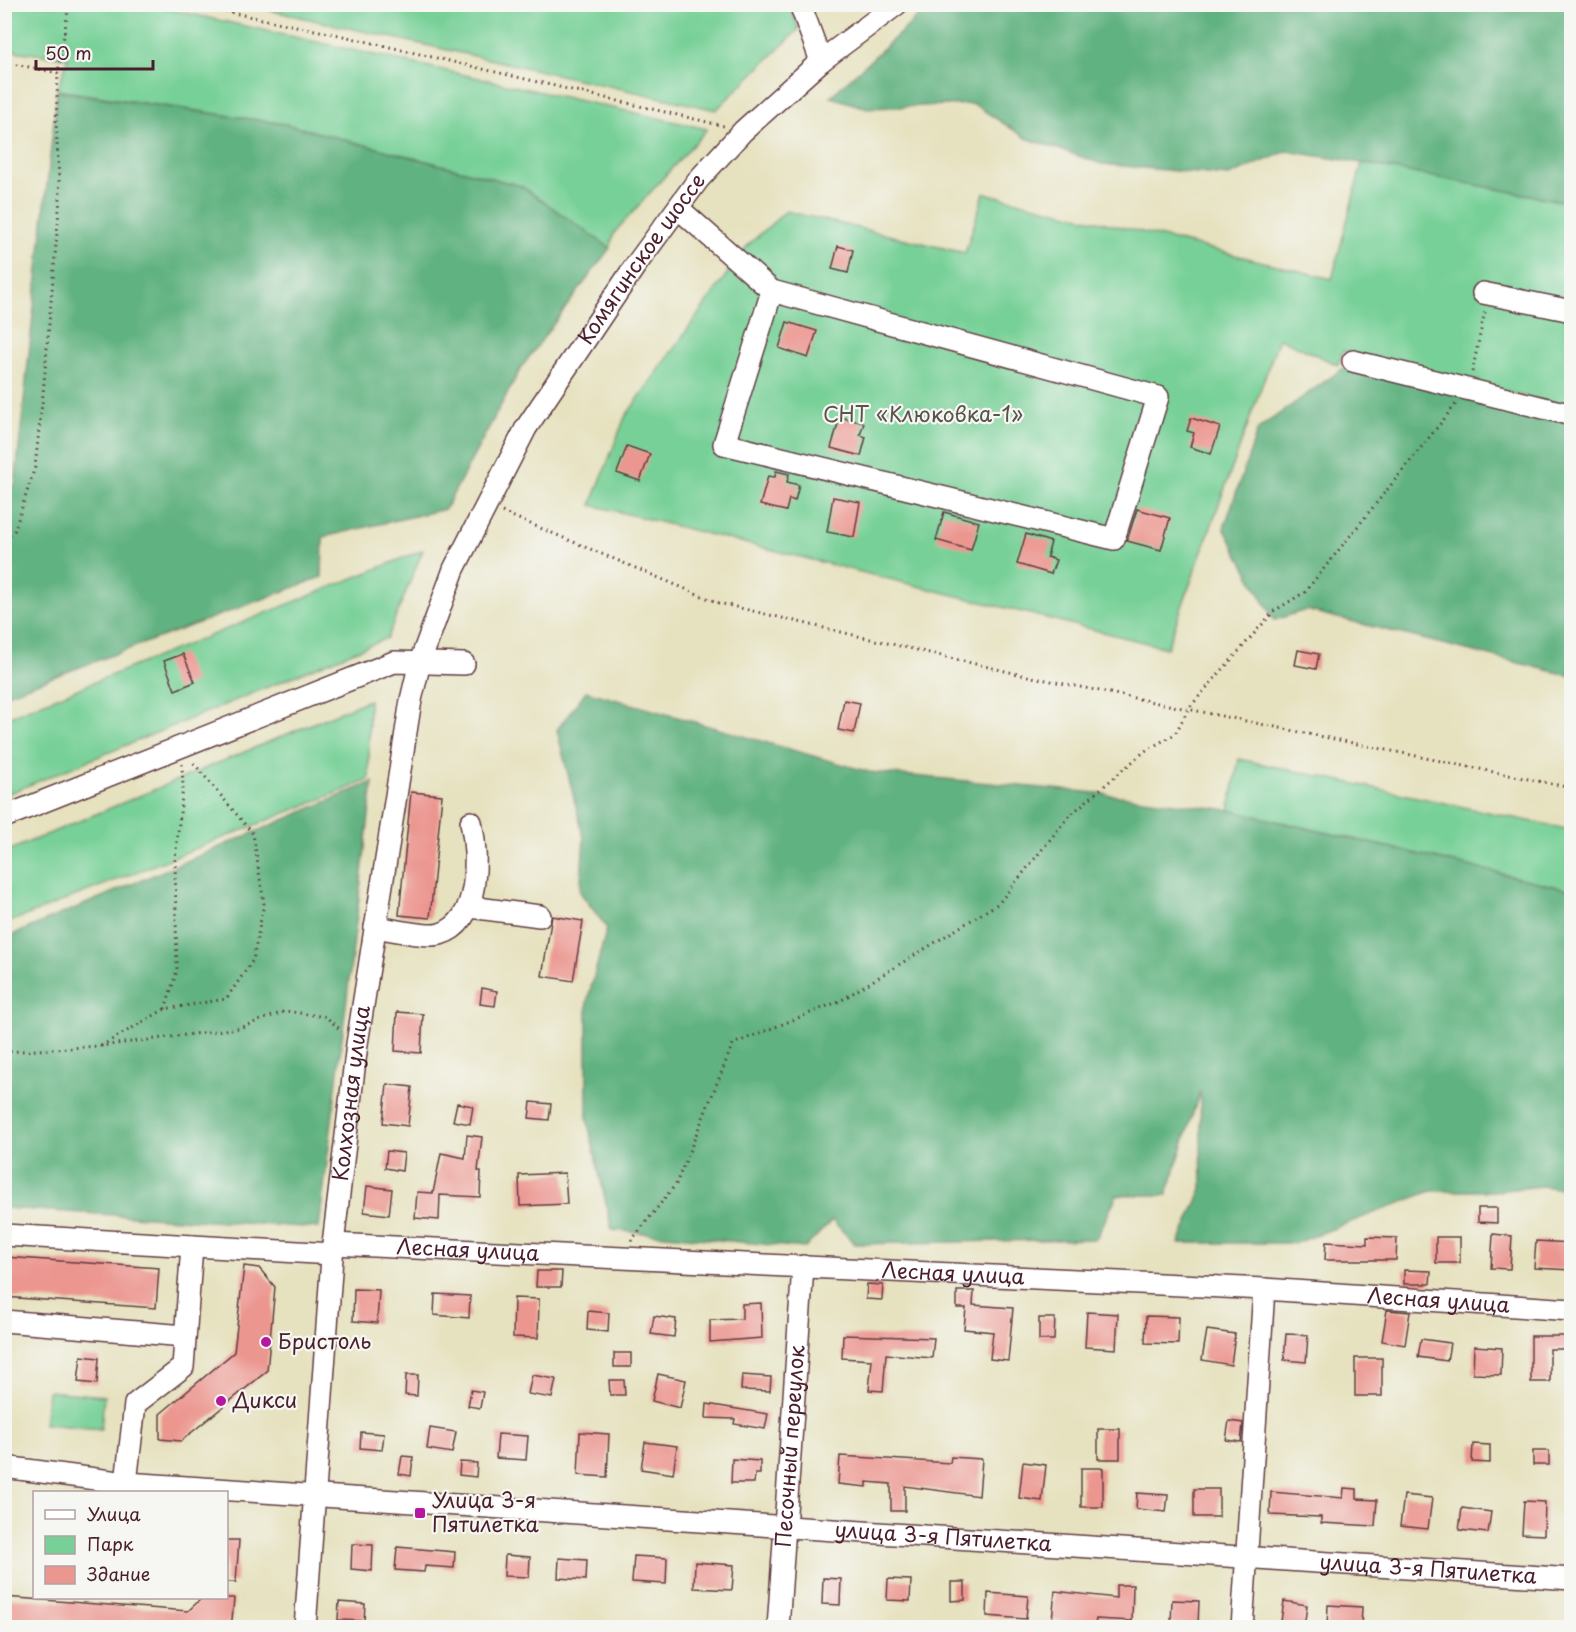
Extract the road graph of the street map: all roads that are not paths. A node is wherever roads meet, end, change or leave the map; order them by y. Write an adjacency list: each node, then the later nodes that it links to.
1 (800, 4): 3 (street)
2 (897, 4): 3 (street, Комягинское шоссе)
3 (821, 61): 4 (street, Комягинское шоссе)
4 (678, 208): 5 (street); 10 (street, Комягинское шоссе)
5 (772, 291): 5 (street)
6 (1486, 294): 7 (street)
7 (1572, 311)
8 (1353, 361): 9 (street)
9 (1572, 415)
10 (454, 569): 11 (street, Колхозная улица)
11 (420, 662): 12 (street); 13 (street); 17 (street, Колхозная улица)
12 (464, 664)
13 (4, 817)
14 (471, 822): 15 (street)
15 (470, 907): 16 (street); 17 (street)
16 (540, 916)
17 (375, 927): 20 (street, Колхозная улица)
18 (4, 1235): 19 (street, Лесная улица)
19 (192, 1246): 20 (street, Лесная улица); 25 (street)
20 (333, 1249): 21 (street, Лесная улица); 28 (street, Колхозная улица)
21 (803, 1266): 22 (street, Лесная улица); 29 (street, Песочный переулок)
22 (1264, 1289): 23 (street, Лесная улица); 30 (street)
23 (1572, 1311)
24 (4, 1321): 25 (street)
25 (185, 1336): 27 (street)
26 (4, 1467): 27 (street, улица 3-я Пятилетка)
27 (126, 1483): 28 (street, улица 3-я Пятилетка)
28 (314, 1496): 29 (street, улица 3-я Пятилетка); 32 (street, Колхозная улица)
29 (784, 1528): 30 (street, улица 3-я Пятилетка); 33 (street, Песочный переулок)
30 (1247, 1556): 31 (street, улица 3-я Пятилетка); 34 (street)
31 (1572, 1579)
32 (305, 1628)
33 (778, 1628)
34 (1242, 1628)

